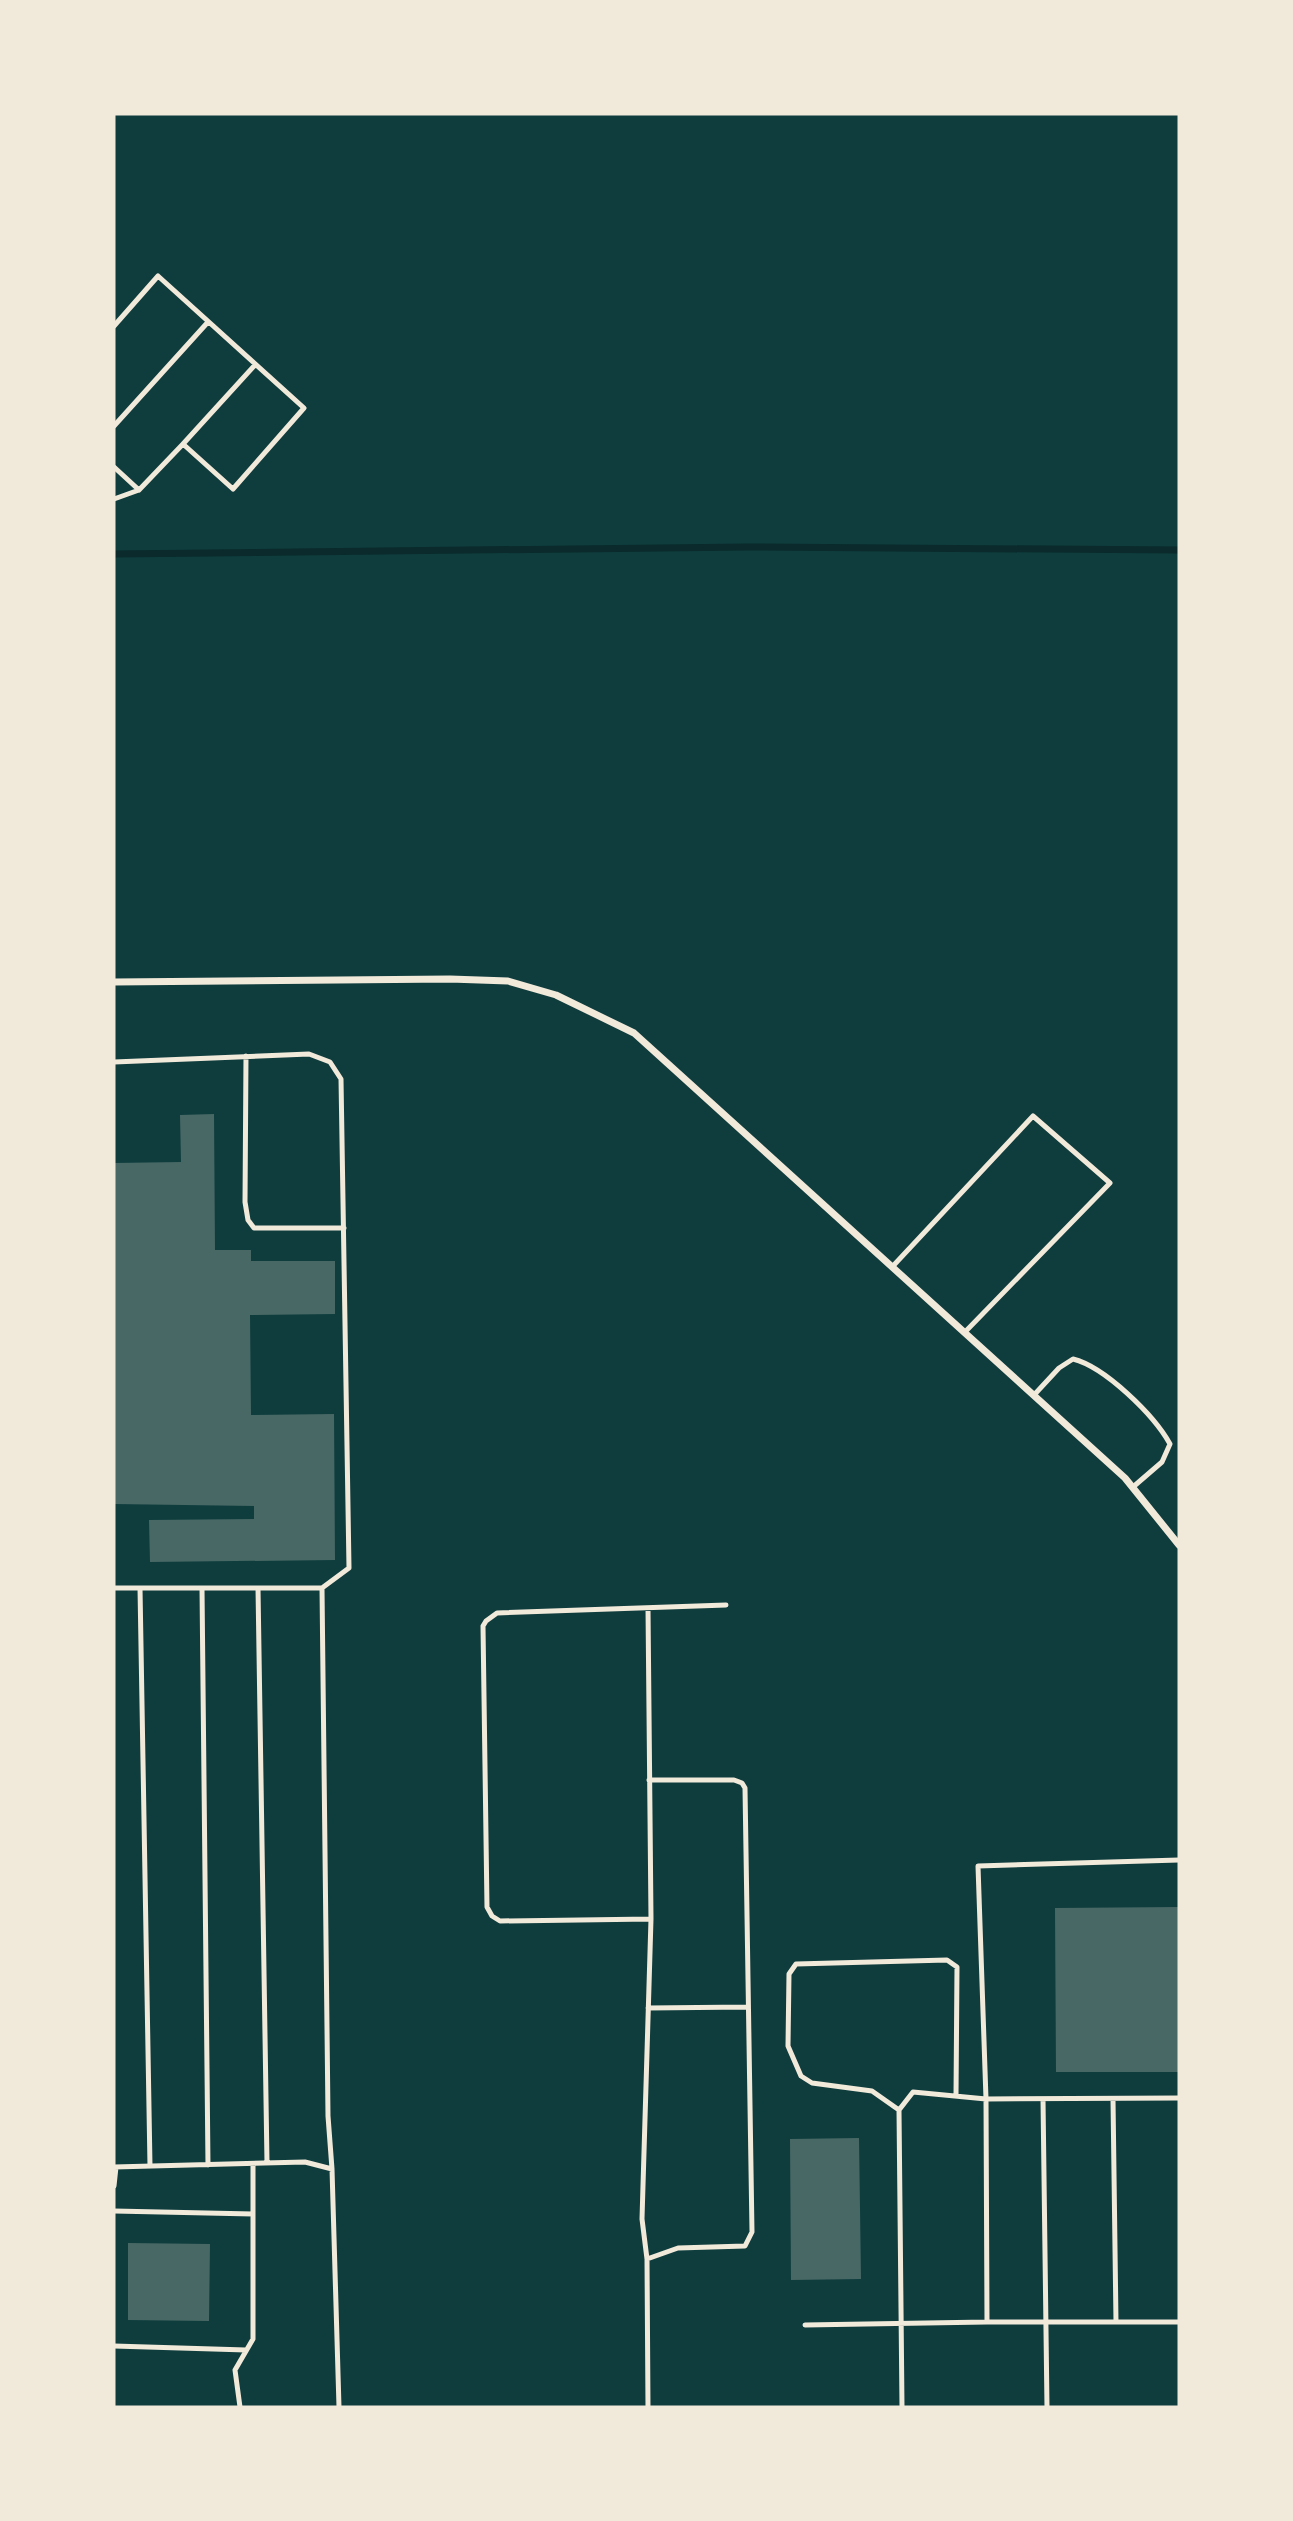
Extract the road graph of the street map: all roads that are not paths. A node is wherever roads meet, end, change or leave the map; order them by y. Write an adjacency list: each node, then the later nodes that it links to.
1 (208, 322): 2 (lane); 3 (lane); 4 (lane)
2 (114, 326)
3 (255, 365): 5 (lane); 5 (lane)
4 (114, 426)
5 (183, 444): 7 (lane)
6 (114, 467): 7 (lane)
7 (139, 490): 8 (lane)
8 (114, 499)
9 (114, 982): 13 (street)
10 (246, 1056): 11 (lane); 12 (lane); 12 (lane)
11 (114, 1062)
12 (344, 1228): 22 (lane)
13 (893, 1266): 14 (street); 14 (lane)
14 (965, 1332): 15 (street)
15 (1034, 1395): 16 (street); 16 (lane)
16 (1133, 1487): 17 (street)
17 (1179, 1545)
18 (114, 1588): 19 (lane)
19 (140, 1588): 20 (lane); 39 (lane)
20 (202, 1588): 21 (lane); 38 (lane)
21 (258, 1588): 22 (lane); 36 (lane)
22 (322, 1588): 41 (lane)
23 (726, 1605): 24 (lane)
24 (648, 1608): 25 (lane); 27 (lane)
25 (649, 1780): 27 (lane); 28 (lane)
26 (1179, 1860): 32 (lane)
27 (651, 1919): 29 (lane)
28 (747, 2007): 29 (lane); 45 (lane)
29 (648, 2008): 45 (lane)
30 (956, 2096): 32 (lane); 35 (lane); 35 (lane)
31 (1179, 2098): 34 (lane)
32 (986, 2099): 33 (lane); 46 (lane)
33 (1043, 2099): 34 (lane); 47 (lane)
34 (1113, 2099): 48 (lane)
35 (899, 2110): 51 (lane)
36 (267, 2163): 37 (lane); 41 (lane)
37 (253, 2164): 38 (lane); 44 (lane)
38 (208, 2165): 39 (lane)
39 (150, 2166): 40 (lane)
40 (115, 2167): 42 (lane)
41 (332, 2169): 55 (lane)
42 (114, 2186)
43 (114, 2211): 44 (lane)
44 (253, 2214): 53 (lane)
45 (647, 2259): 56 (lane)
46 (987, 2322): 47 (lane); 51 (lane)
47 (1047, 2322): 48 (lane); 58 (lane)
48 (1116, 2322): 49 (lane)
49 (1179, 2322)
50 (804, 2325): 51 (lane)
51 (901, 2325): 57 (lane)
52 (114, 2346): 53 (lane)
53 (246, 2350): 54 (lane)
54 (240, 2407)
55 (340, 2407)
56 (648, 2407)
57 (902, 2407)
58 (1047, 2407)

